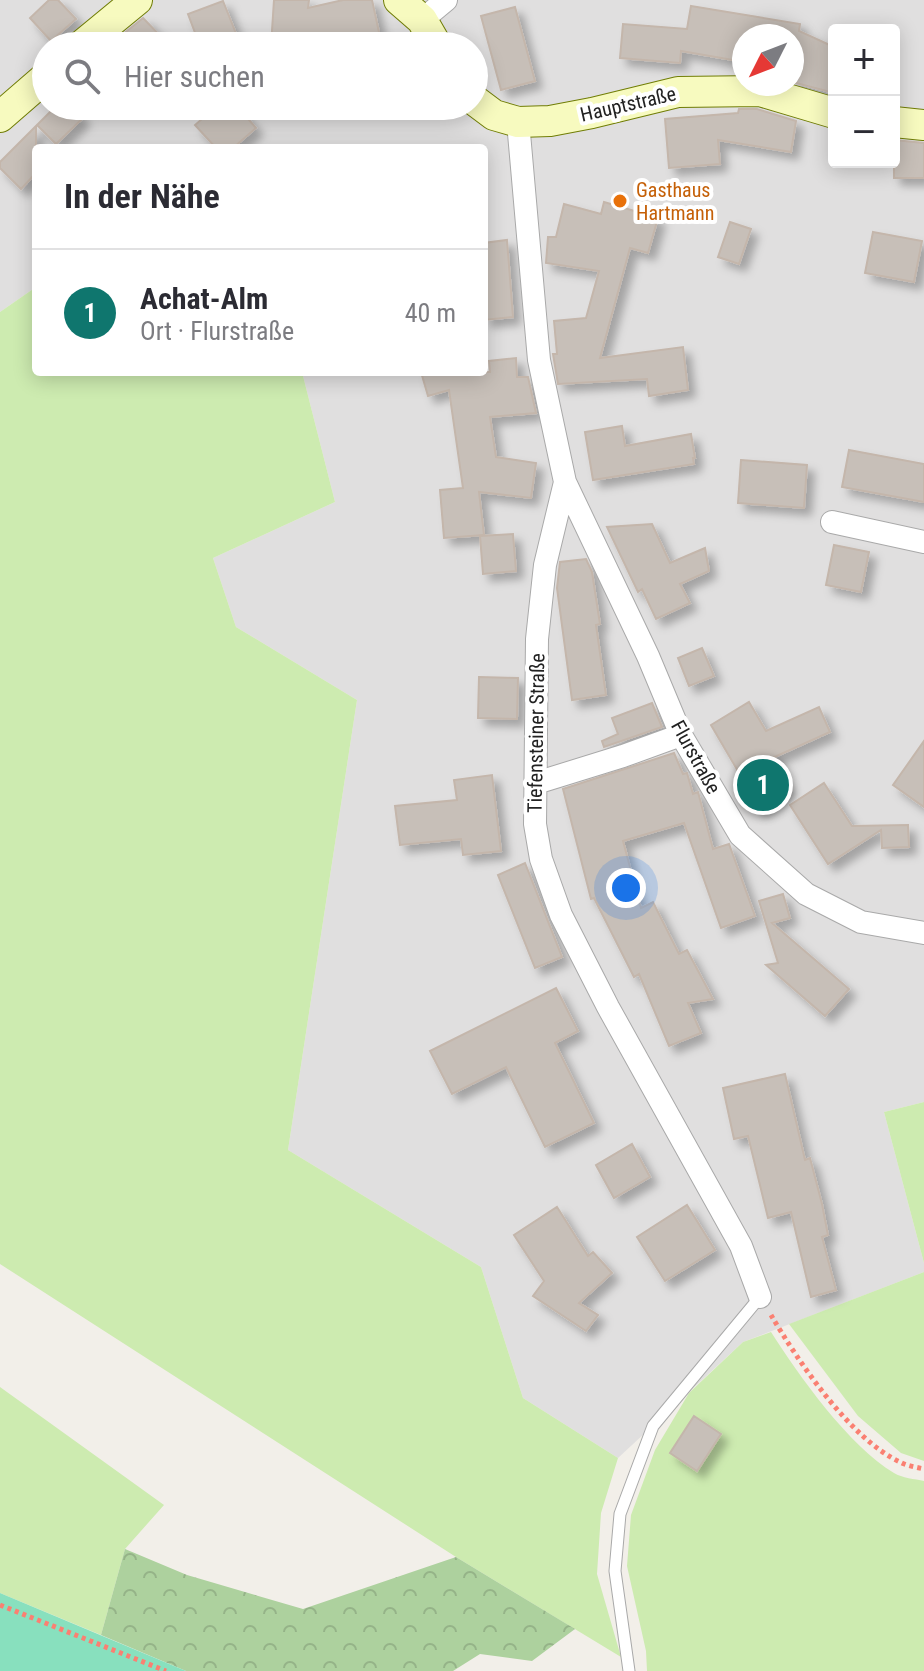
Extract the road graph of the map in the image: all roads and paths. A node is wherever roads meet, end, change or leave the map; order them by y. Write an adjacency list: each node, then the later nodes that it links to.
1 (137, 0): 5 (main road)
2 (399, 0): 4 (main road)
3 (446, 0): 4 (street)
4 (422, 20): 6 (main road)
5 (98, 32)
6 (429, 32)
7 (32, 89): 10 (main road)
8 (488, 110): 11 (main road, Hauptstraße)
9 (828, 111): 11 (main road, Hauptstraße)
10 (0, 117)
11 (518, 122): 14 (street, Tiefensteiner Straße)
12 (900, 123): 13 (main road)
13 (924, 125)
14 (565, 482): 17 (street, Flurstraße); 18 (street, Tiefensteiner Straße)
15 (832, 522): 16 (street)
16 (924, 542)
17 (681, 735): 18 (street); 19 (street, Flurstraße)
18 (536, 783): 20 (street, Tiefensteiner Straße)
19 (923, 931)
20 (760, 1297): 21 (path); 24 (lane)
21 (924, 1469)
22 (0, 1605): 23 (path)
23 (166, 1671)
24 (629, 1671)

